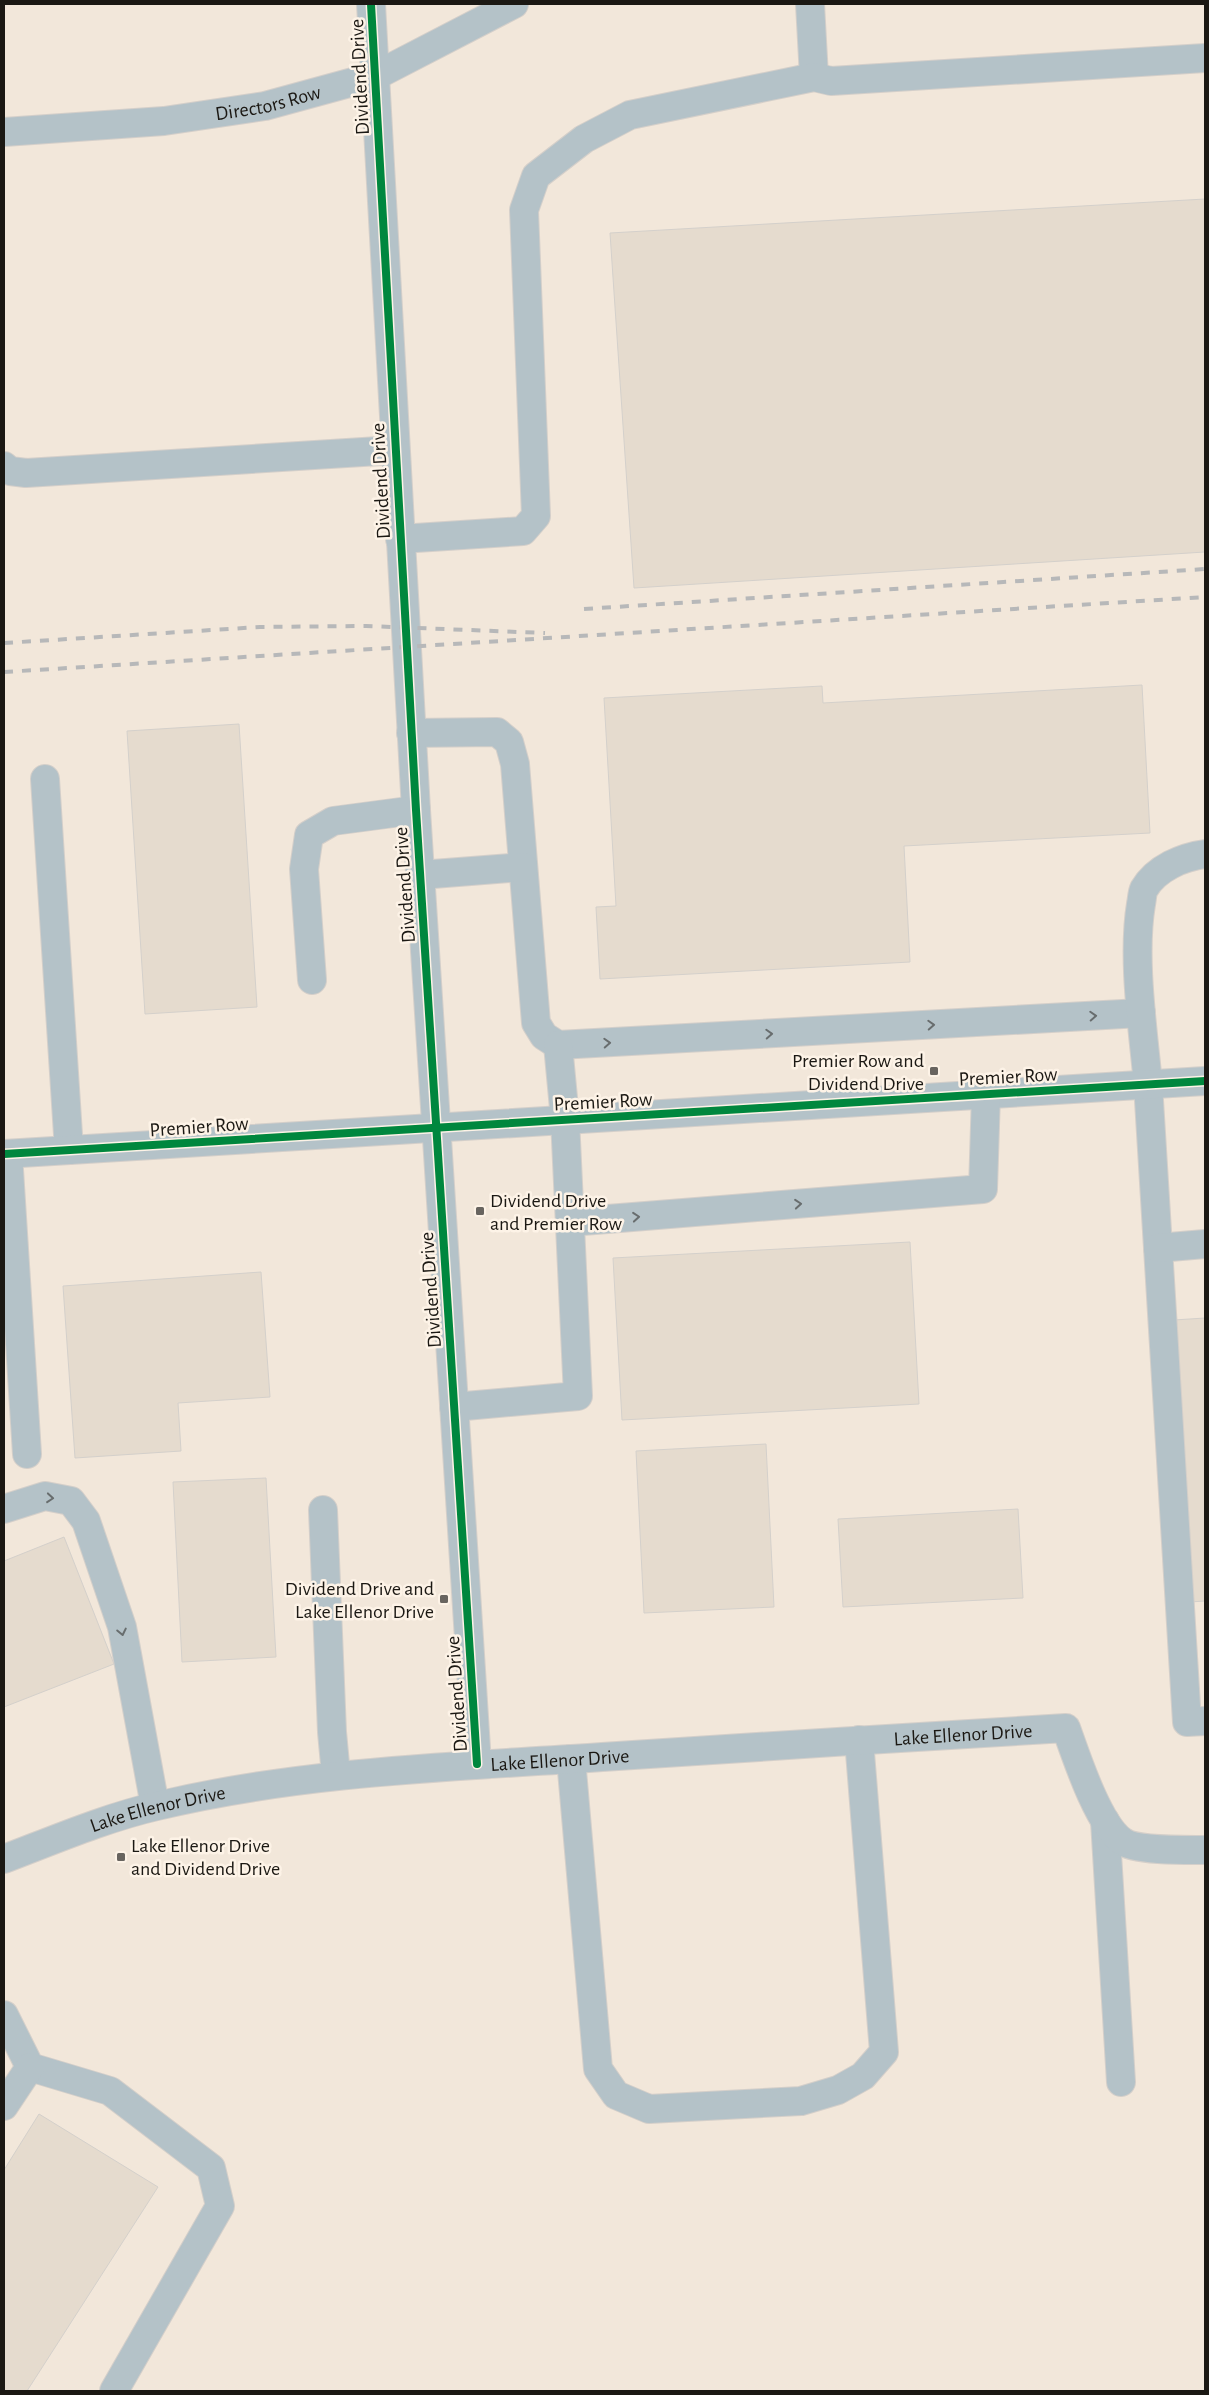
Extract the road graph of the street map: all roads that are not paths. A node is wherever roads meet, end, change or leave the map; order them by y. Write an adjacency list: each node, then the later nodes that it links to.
1 (371, 4): 5 (street, Dividend Drive)
2 (514, 4): 5 (street, Directors Row)
3 (810, 4): 6 (street)
4 (1205, 58): 6 (street)
5 (375, 76): 7 (street, Directors Row); 8 (street, Dividend Drive)
6 (814, 76): 10 (street)
7 (4, 132)
8 (395, 450): 9 (street); 10 (street, Dividend Drive)
9 (4, 466)
10 (400, 539): 11 (street, Dividend Drive)
11 (411, 732): 13 (street, Dividend Drive); 15 (street)
12 (45, 779): 25 (street)
13 (416, 810): 16 (street, Dividend Drive); 17 (street)
14 (1205, 854): 18 (street)
15 (523, 867): 16 (street); 19 (street)
16 (420, 875): 24 (street, Dividend Drive)
17 (312, 980)
18 (1141, 1013): 19 (street, one-way to 18); 21 (street)
19 (558, 1045): 23 (street)
20 (1205, 1081): 21 (street, Premier Row)
21 (1148, 1084): 22 (street, Premier Row); 29 (street)
22 (986, 1094): 23 (street, Premier Row); 27 (street, one-way to 22)
23 (565, 1119): 24 (street, Premier Row); 27 (street)
24 (436, 1127): 25 (street, Premier Row); 30 (street, Dividend Drive)
25 (69, 1150): 26 (street, Premier Row)
26 (6, 1154): 31 (street)
27 (570, 1222): 30 (street)
28 (1205, 1244): 29 (street)
29 (1158, 1248): 34 (street)
30 (454, 1407): 37 (street, Dividend Drive)
31 (28, 1454)
32 (4, 1509): 39 (street, one-way to 39)
33 (323, 1510): 38 (street)
34 (1205, 1721)
35 (859, 1740): 36 (street, Lake Ellenor Drive); 36 (street); 40 (street, Lake Ellenor Drive)
36 (571, 1759): 37 (street, Lake Ellenor Drive)
37 (477, 1764): 38 (street, Lake Ellenor Drive)
38 (336, 1775): 39 (street, Lake Ellenor Drive)
39 (155, 1806): 42 (street, Lake Ellenor Drive)
40 (1105, 1820): 41 (street); 45 (street)
41 (1205, 1850)
42 (4, 1859)
43 (4, 2015): 44 (street)
44 (30, 2067): 46 (street); 47 (street)
45 (1121, 2082)
46 (4, 2106)
47 (114, 2391)

